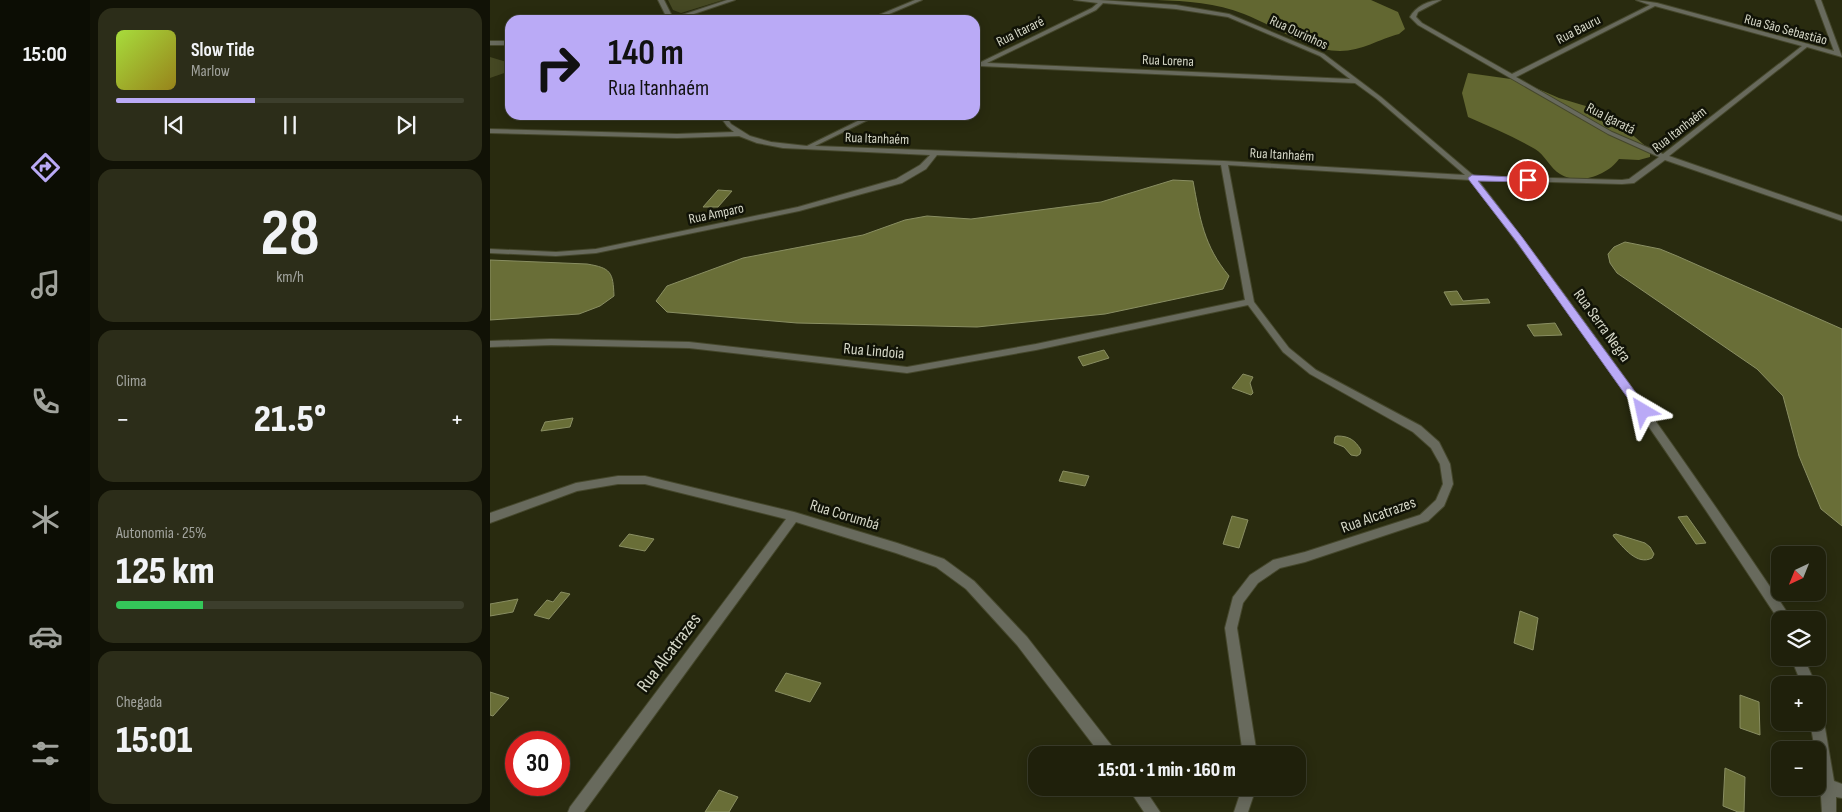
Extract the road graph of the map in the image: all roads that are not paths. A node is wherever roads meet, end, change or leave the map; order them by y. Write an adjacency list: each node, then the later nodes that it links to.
1 (661, 0): 10 (street)
2 (732, 0): 11 (street)
3 (919, 0): 12 (street)
4 (1077, 0): 8 (street, Rua Ourinhos)
5 (1438, 0): 19 (street, Rua Igaratá)
6 (1638, 0): 9 (street, Rua São Sebastião)
7 (1818, 0): 16 (street)
8 (1101, 3): 17 (street, Rua Itararé); 20 (street, Rua Ourinhos)
9 (1655, 4): 15 (street, Rua São Sebastião); 19 (street, Rua Bauru)
10 (668, 15)
11 (686, 15)
12 (882, 15)
13 (490, 43): 14 (street)
14 (505, 43)
15 (1805, 46): 16 (street, Rua São Sebastião); 27 (street, Rua Itanhaém)
16 (1840, 55)
17 (980, 64)
18 (980, 65): 20 (street, Rua Lorena)
19 (1513, 76): 27 (street, Rua Igaratá)
20 (1356, 81): 29 (street, Rua Ourinhos)
21 (724, 120): 24 (street)
22 (865, 120): 25 (street)
23 (490, 131): 24 (street)
24 (739, 134): 25 (street, Rua Itanhaém)
25 (807, 148): 26 (street, Rua Itanhaém)
26 (935, 153): 28 (street, Rua Itanhaém); 31 (street, Rua Amparo)
27 (1664, 157): 29 (street, Rua Itanhaém); 30 (street, Rua Igaratá)
28 (1224, 163): 29 (street, Rua Itanhaém); 32 (street, Rua Alcatrazes)
29 (1472, 178): 36 (street, Rua Serra Negra)
30 (1842, 218)
31 (490, 252)
32 (1250, 302): 33 (street, Rua Lindoia); 39 (street, Rua Alcatrazes)
33 (490, 344)
34 (794, 517): 35 (street, Rua Corumbá); 38 (street, Rua Corumbá); 43 (street, Rua Alcatrazes)
35 (490, 518)
36 (1778, 611)
37 (1819, 731): 40 (street)
38 (1103, 746)
39 (1249, 746)
40 (1835, 789): 46 (street)
41 (1140, 796): 44 (street)
42 (1247, 796): 45 (street)
43 (575, 812)
44 (1153, 812)
45 (1241, 812)
46 (1828, 812)

